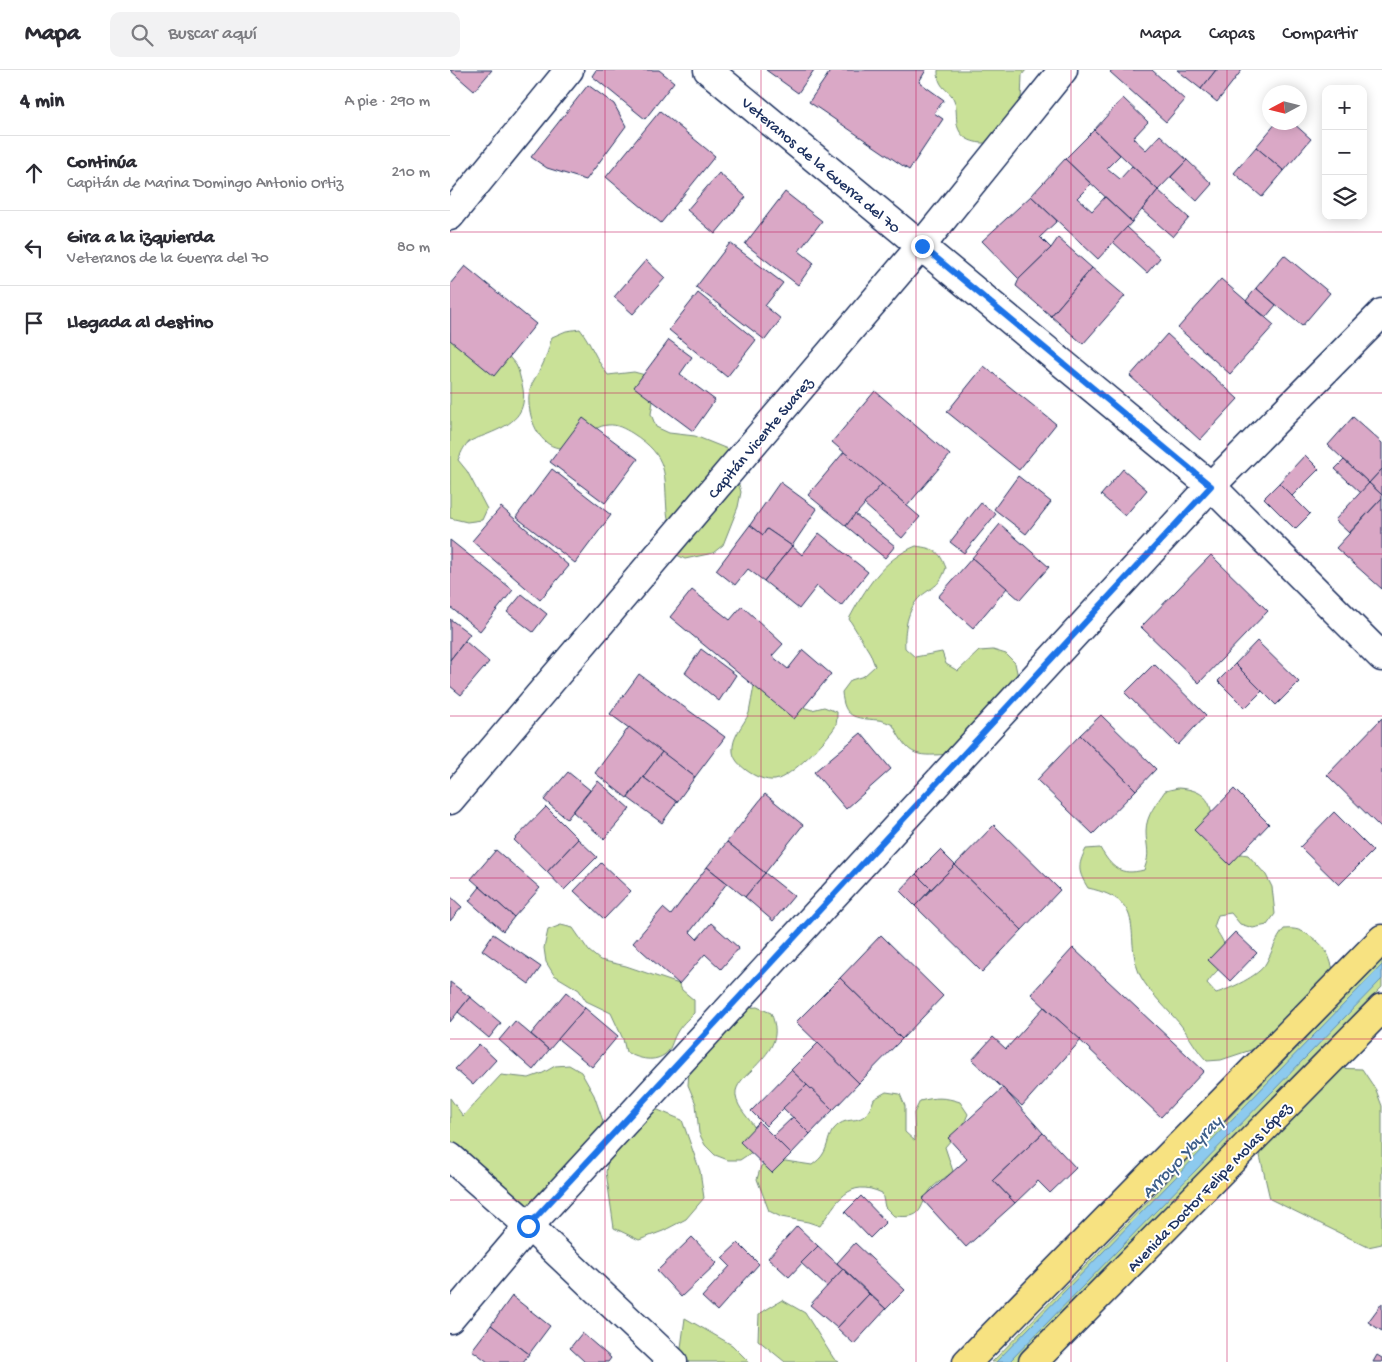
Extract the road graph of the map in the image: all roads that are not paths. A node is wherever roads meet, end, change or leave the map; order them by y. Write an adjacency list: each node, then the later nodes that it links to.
1 (570, 70): 4 (street)
2 (708, 70): 5 (street, Veteranos de la Guerra del 70)
3 (1063, 70): 5 (street, Capitán Vicente Suarez)
4 (450, 216)
5 (922, 246): 7 (street, Veteranos de la Guerra del 70); 9 (street, Capitán Vicente Suarez)
6 (1382, 313): 7 (street)
7 (1211, 486): 8 (street, Veteranos de la Guerra del 70); 13 (street)
8 (1382, 657)
9 (450, 800)
10 (1382, 939): 16 (main road)
11 (1382, 1008): 17 (main road, Avenida Doctor Felipe Molas López)
12 (450, 1157): 13 (street)
13 (528, 1226): 14 (street); 15 (street)
14 (450, 1319)
15 (673, 1362)
16 (967, 1362)
17 (1033, 1362)

